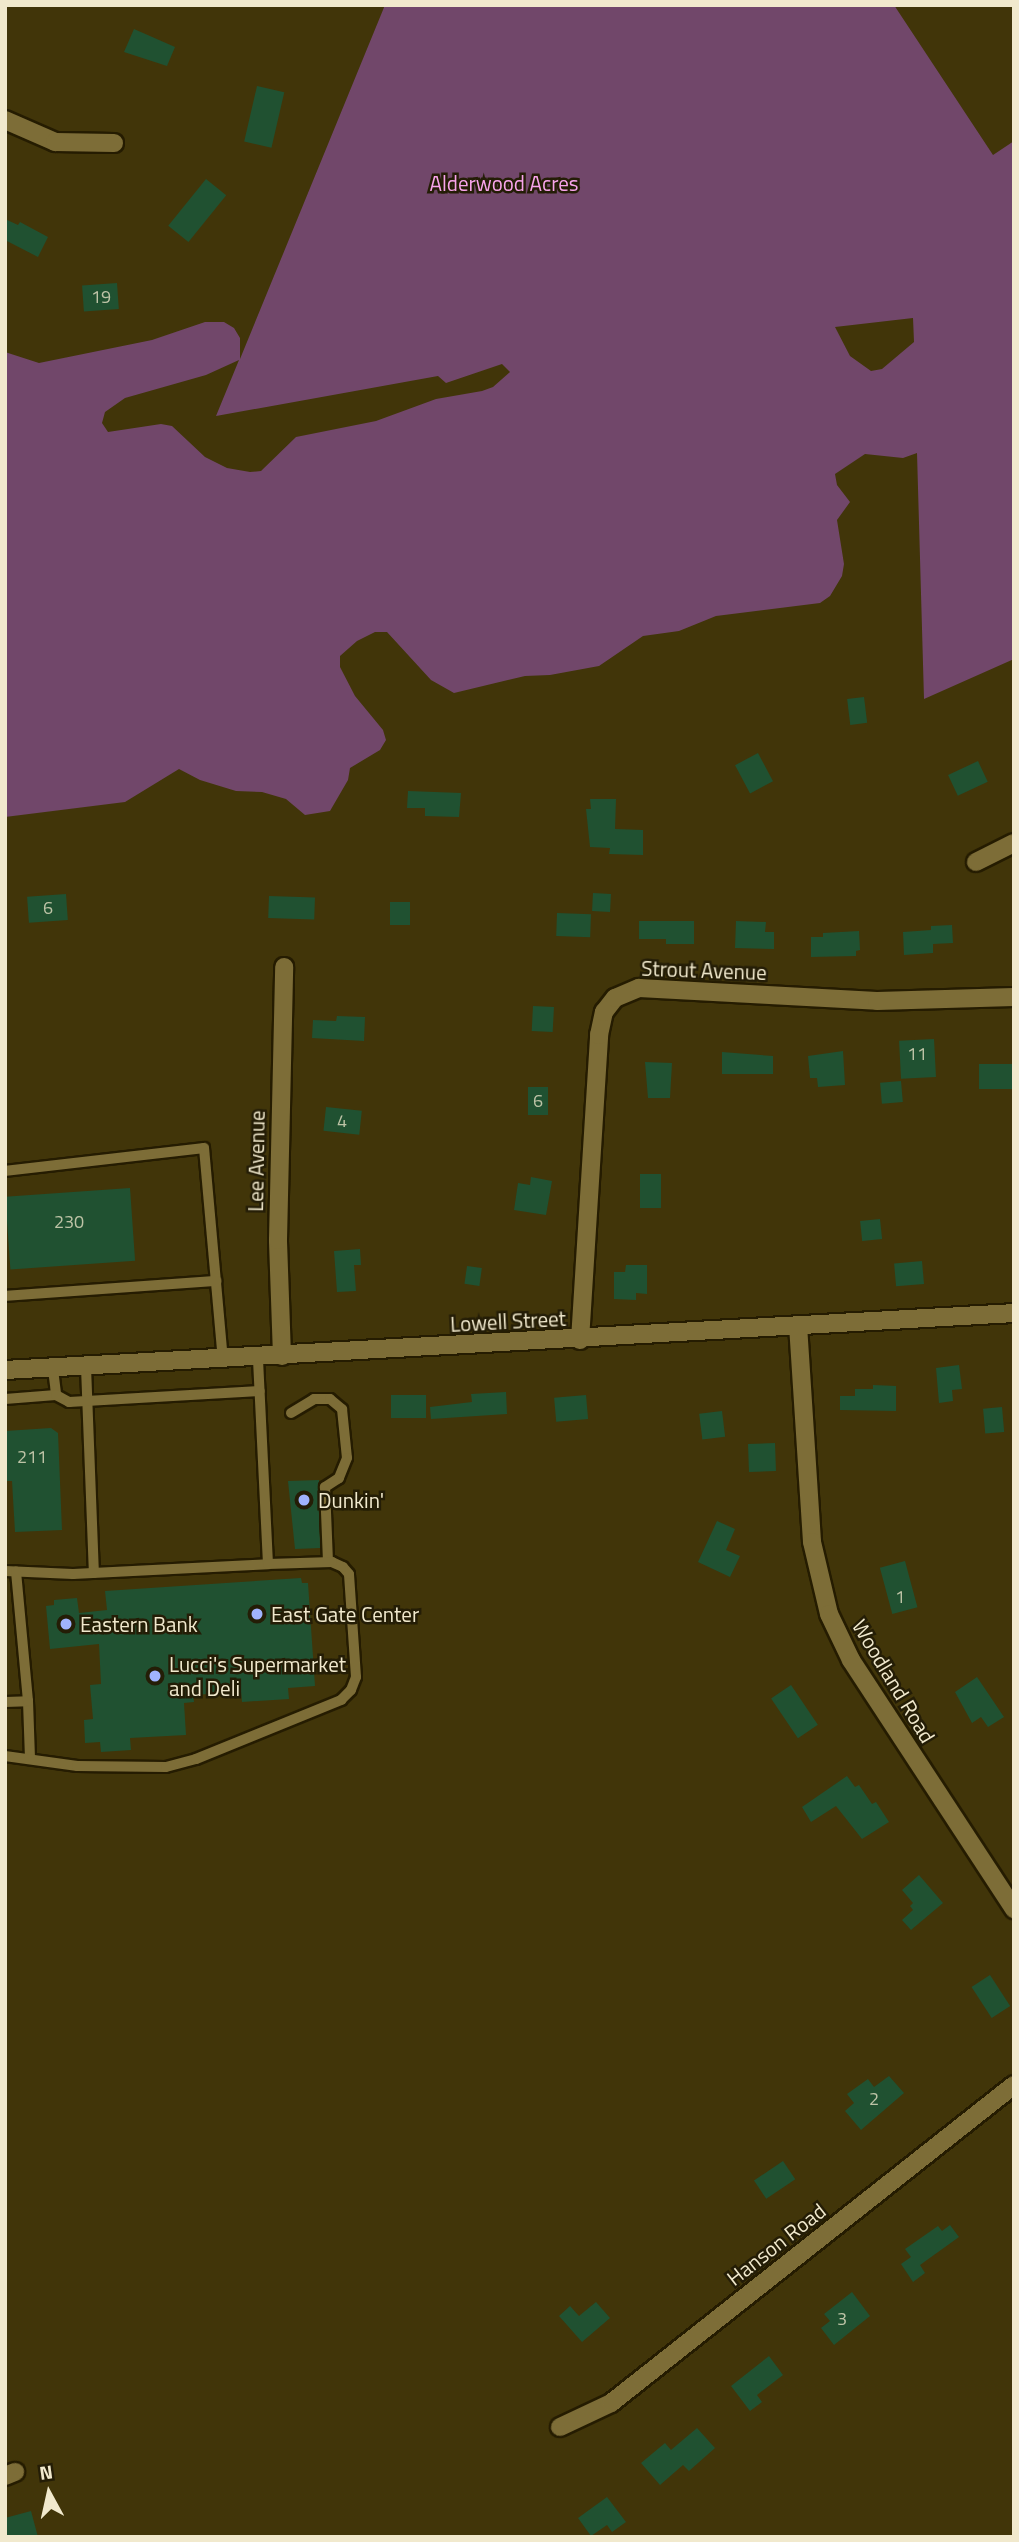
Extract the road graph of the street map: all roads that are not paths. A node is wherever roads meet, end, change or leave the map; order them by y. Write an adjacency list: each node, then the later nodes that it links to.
1 (5, 120): 2 (street)
2 (114, 143)
3 (1014, 843): 4 (street)
4 (976, 862)
5 (284, 967): 13 (street, Lee Avenue)
6 (1014, 997): 12 (street, Strout Avenue)
7 (5, 1171): 8 (lane)
8 (216, 1281): 9 (lane); 15 (lane)
9 (5, 1296)
10 (1014, 1312): 11 (street, Lowell Street)
11 (798, 1325): 12 (street, Lowell Street); 32 (street, Woodland Road)
12 (580, 1340): 13 (street, Lowell Street)
13 (282, 1356): 14 (street, Lowell Street)
14 (258, 1358): 15 (street, Lowell Street); 19 (lane)
15 (223, 1360): 16 (street, Lowell Street)
16 (86, 1367): 17 (street, Lowell Street); 22 (lane)
17 (53, 1369): 18 (street, Lowell Street); 20 (lane)
18 (5, 1370)
19 (260, 1391): 22 (lane); 25 (lane)
20 (56, 1395): 21 (lane); 22 (lane)
21 (5, 1399)
22 (87, 1399): 27 (lane)
23 (290, 1413): 24 (lane)
24 (328, 1562): 25 (lane); 31 (lane)
25 (268, 1564): 27 (lane)
26 (11, 1572): 27 (lane); 28 (lane)
27 (94, 1573)
28 (28, 1701): 29 (lane); 31 (lane)
29 (5, 1702)
30 (5, 1756): 31 (lane)
31 (30, 1759)
32 (1014, 1909)
33 (1014, 2085): 34 (street, Hanson Road)
34 (560, 2427)

